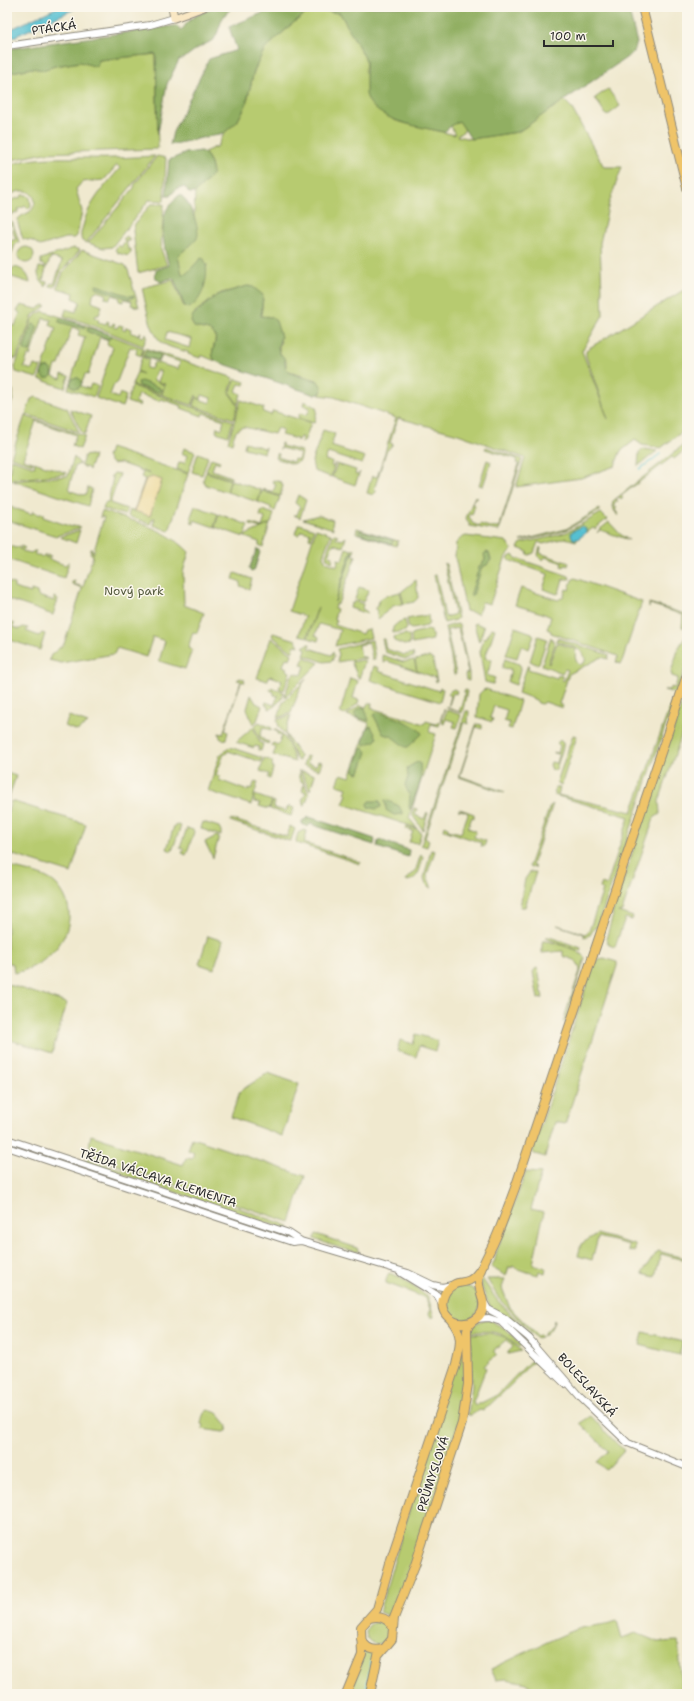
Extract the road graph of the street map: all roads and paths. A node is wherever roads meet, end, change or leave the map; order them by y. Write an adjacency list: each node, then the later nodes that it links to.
1 (172, 7): 4 (main road)
2 (204, 7): 4 (main road)
3 (642, 7): 6 (main road)
4 (174, 18): 5 (street, PTÁCKÁ)
5 (7, 46)
6 (687, 188)
7 (687, 675): 11 (main road)
8 (7, 1139): 10 (street, TŘÍDA VÁCLAVA KLEMENTA)
9 (7, 1147): 10 (street, TŘÍDA VÁCLAVA KLEMENTA)
10 (301, 1241): 12 (street, TŘÍDA VÁCLAVA KLEMENTA)
11 (484, 1264): 13 (main road); 15 (main road)
12 (398, 1271): 14 (street, TŘÍDA VÁCLAVA KLEMENTA); 16 (street, TŘÍDA VÁCLAVA KLEMENTA)
13 (463, 1282): 14 (main road); 15 (main road)
14 (453, 1284): 16 (main road)
15 (482, 1297): 18 (main road); 19 (street, BOLESLAVSKÁ)
16 (442, 1304): 17 (main road)
17 (450, 1319): 18 (main road); 21 (main road, PRŮMYSLOVÁ)
18 (474, 1320): 19 (street); 22 (main road, PRŮMYSLOVÁ)
19 (581, 1398): 20 (street, BOLESLAVSKÁ)
20 (687, 1467)
21 (370, 1618): 22 (main road); 23 (main road, PRŮMYSLOVÁ)
22 (394, 1631): 24 (main road, PRŮMYSLOVÁ)
23 (361, 1638): 24 (main road); 25 (main road, PRŮMYSLOVÁ)
24 (385, 1648): 26 (main road, PRŮMYSLOVÁ)
25 (346, 1694)
26 (370, 1694)

